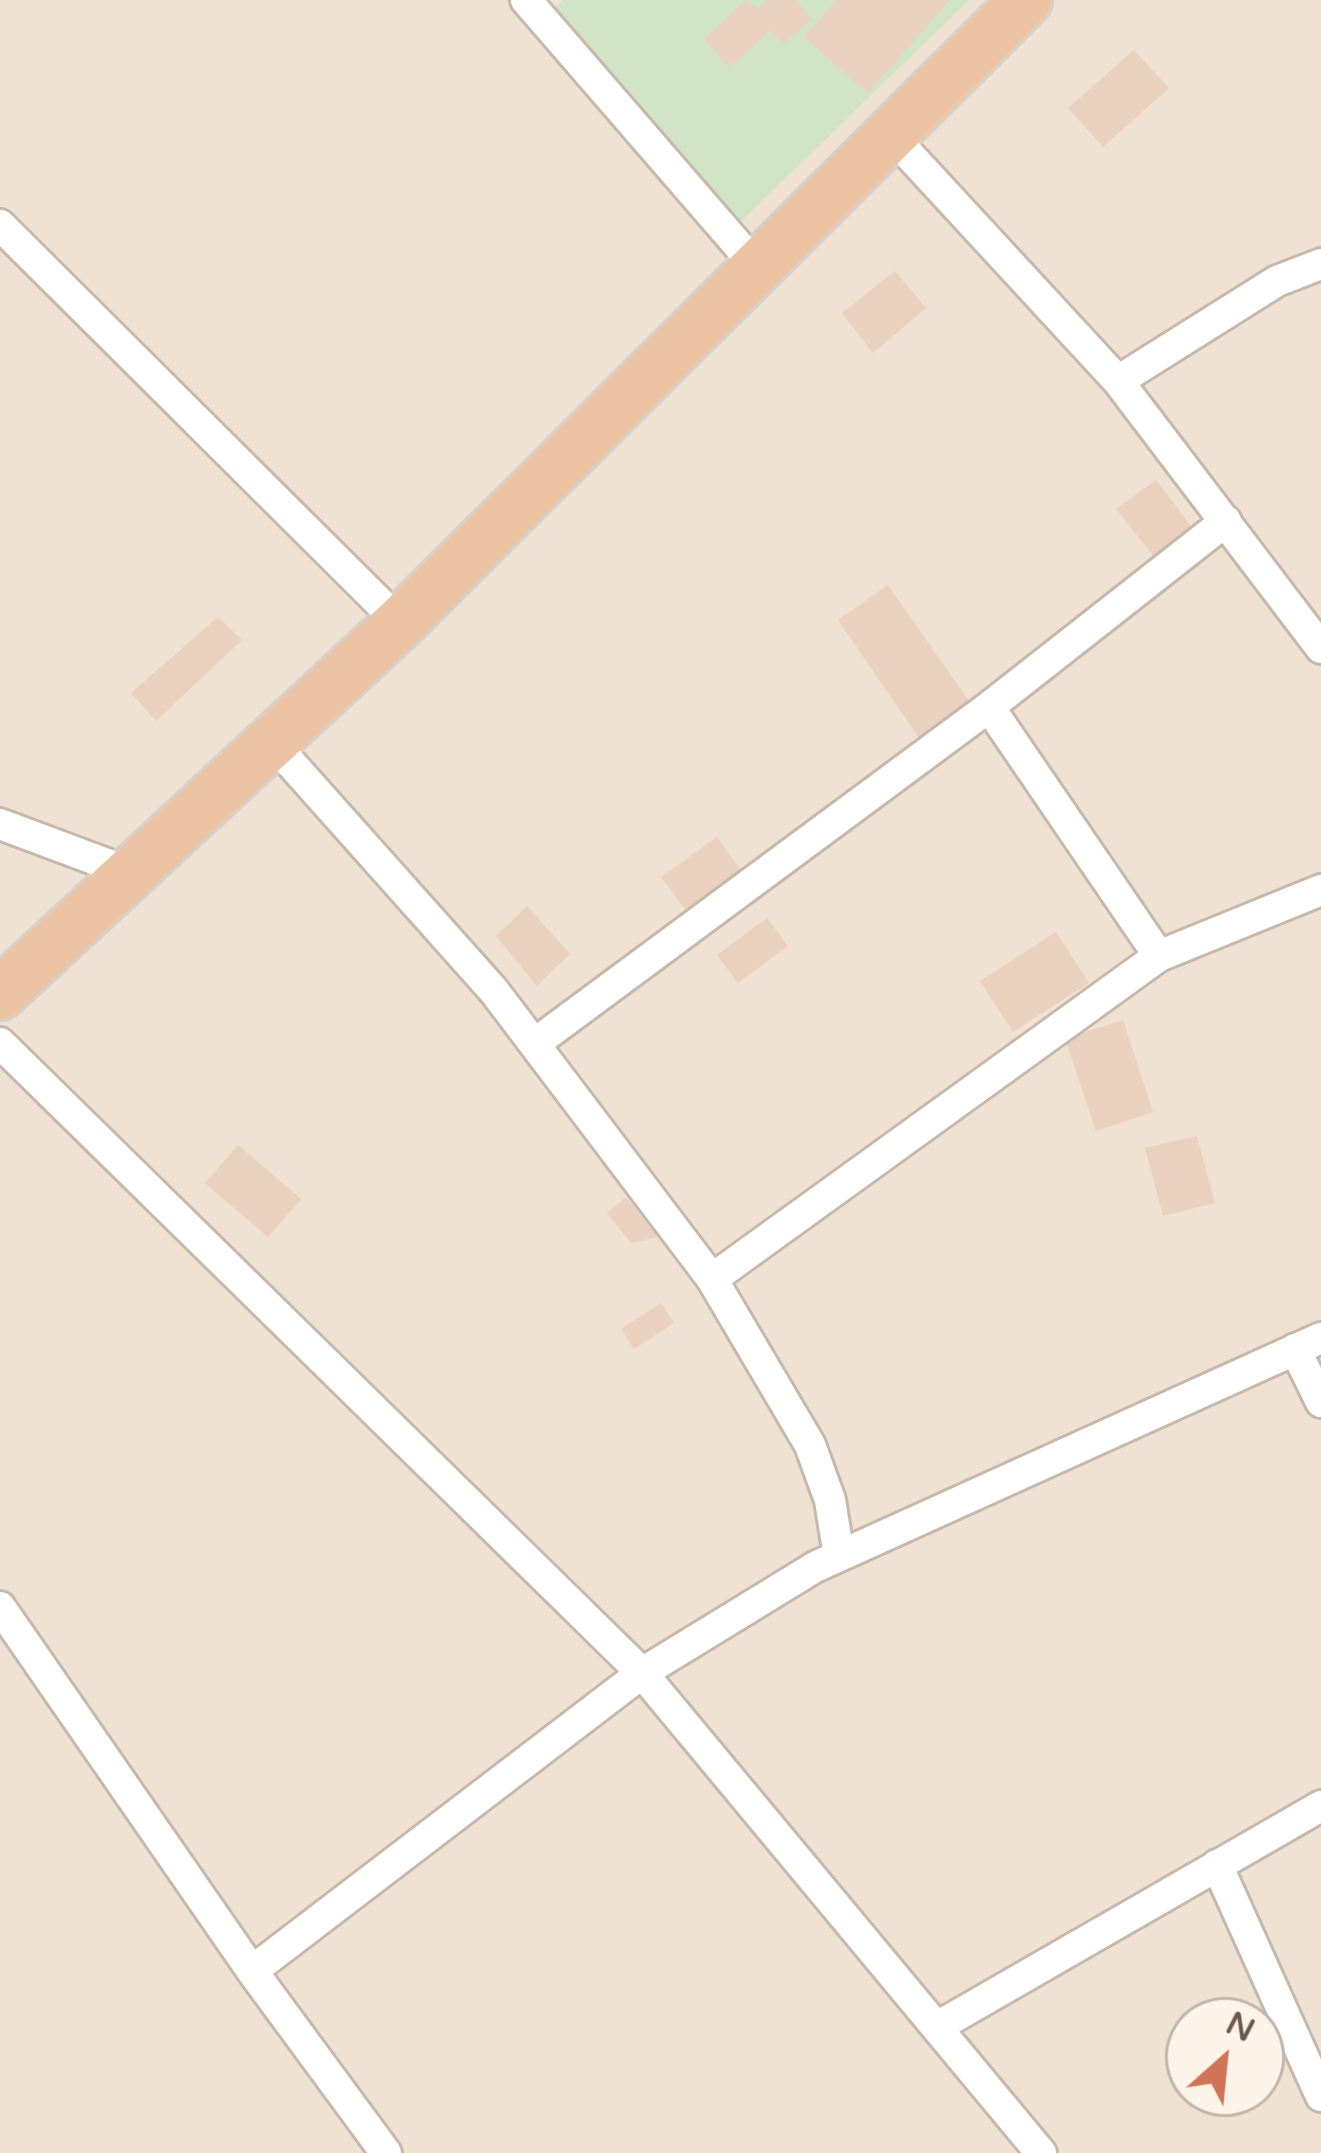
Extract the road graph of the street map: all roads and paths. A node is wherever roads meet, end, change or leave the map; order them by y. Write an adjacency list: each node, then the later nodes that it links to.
1 (526, 0): 6 (street)
2 (1026, 0): 3 (highway)
3 (890, 134): 6 (highway); 7 (street)
4 (0, 225): 9 (street)
5 (1321, 264): 7 (street)
6 (758, 267): 9 (highway)
7 (1118, 381): 8 (street)
8 (1226, 521): 10 (street); 11 (street)
9 (400, 623): 12 (highway)
10 (1321, 648)
11 (989, 707): 16 (street); 19 (street)
12 (272, 742): 14 (highway); 19 (street)
13 (0, 824): 14 (street)
14 (131, 873): 17 (highway)
15 (1321, 890): 16 (street)
16 (1159, 956): 20 (street)
17 (0, 994)
18 (0, 1043): 25 (street)
19 (533, 1044): 20 (street)
20 (712, 1279): 23 (street)
21 (1308, 1343): 22 (street); 23 (street)
22 (1321, 1402)
23 (839, 1556): 25 (street)
24 (0, 1607): 28 (street)
25 (642, 1673): 28 (street); 29 (street)
26 (1321, 1806): 27 (street)
27 (1217, 1865): 29 (street); 30 (street)
28 (252, 1971): 31 (street)
29 (937, 2027): 32 (street)
30 (1321, 2096)
31 (386, 2153)
32 (1041, 2153)

